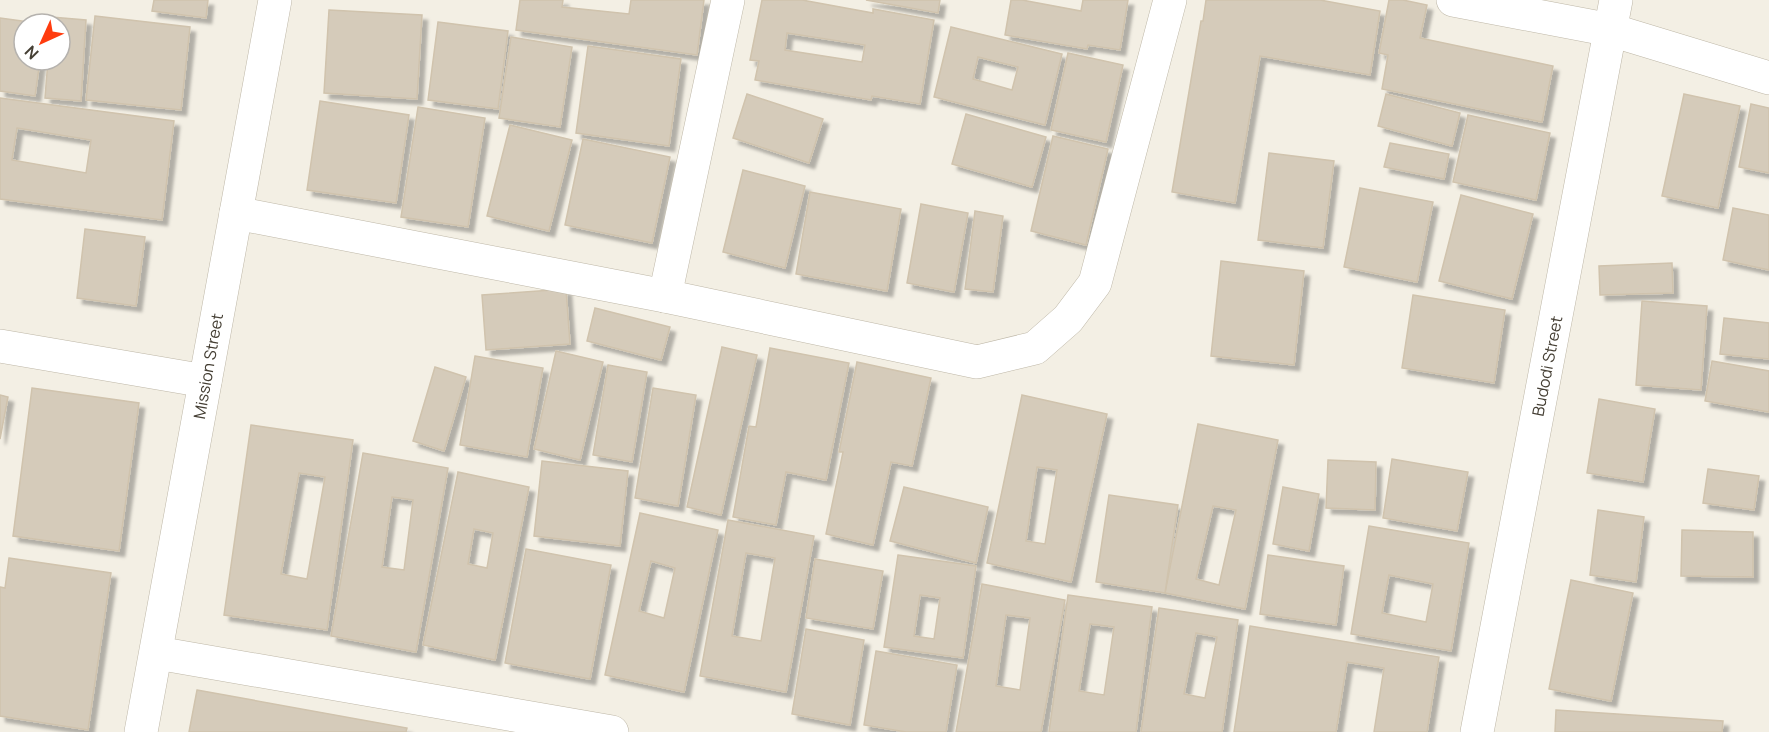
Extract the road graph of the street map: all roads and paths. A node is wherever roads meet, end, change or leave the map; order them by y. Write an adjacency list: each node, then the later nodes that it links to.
1 (275, 0): 7 (street, Mission Street)
2 (728, 0): 8 (street)
3 (1170, 0): 8 (street)
4 (1453, 0): 5 (street)
5 (1614, 15): 6 (street); 14 (street, Budodi Street)
6 (1769, 78)
7 (236, 213): 8 (street); 10 (street, Mission Street)
8 (665, 296)
9 (0, 346): 10 (street)
10 (205, 381): 11 (street, Mission Street)
11 (157, 653): 12 (street, Mission Street); 13 (street)
12 (141, 732)
13 (612, 732)
14 (1477, 732)

